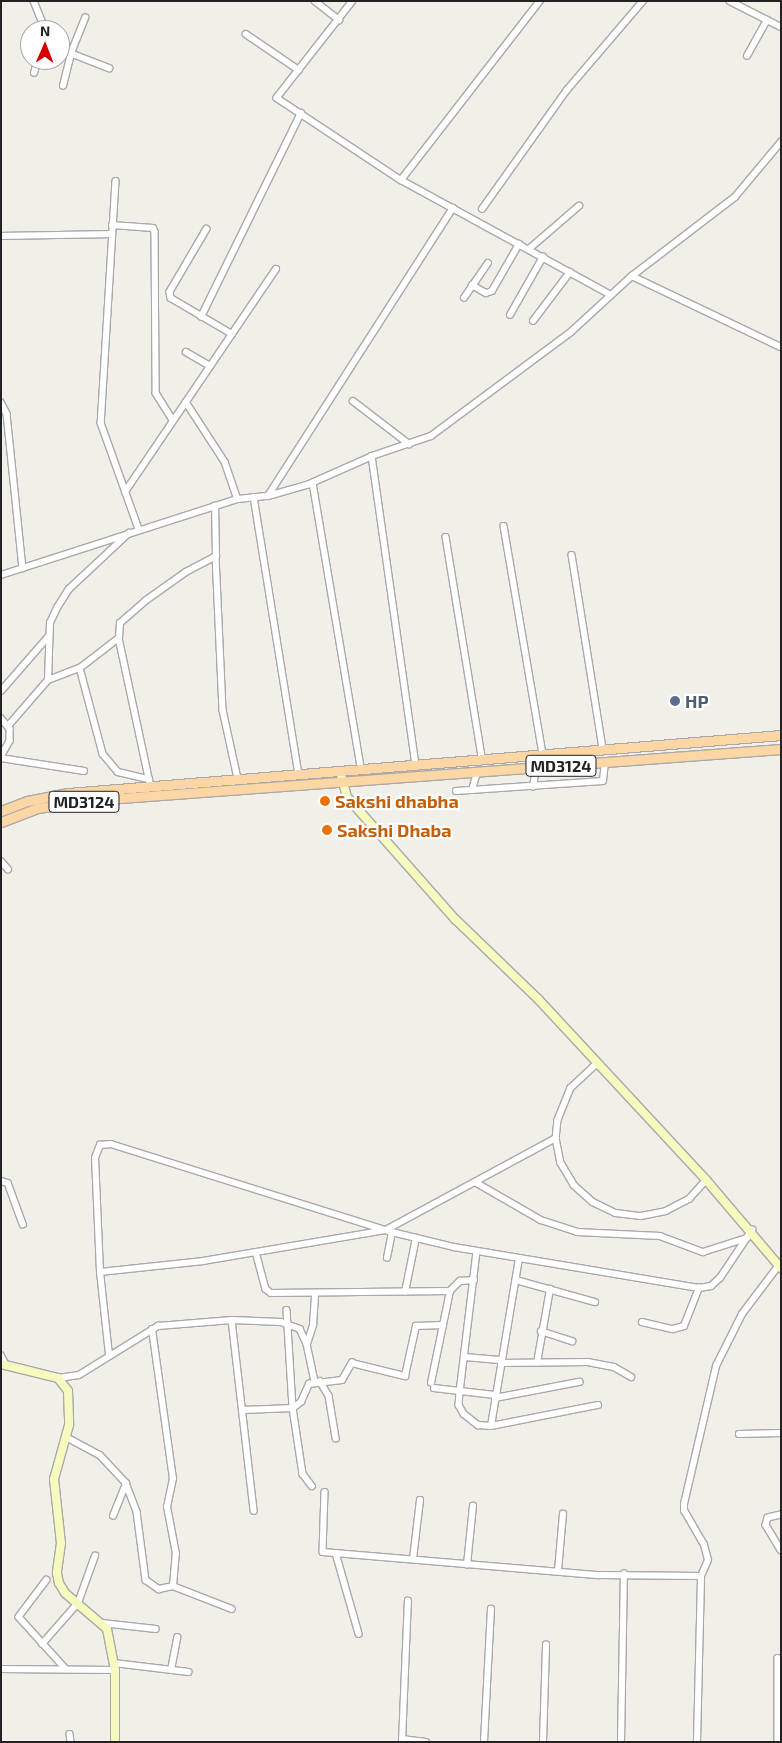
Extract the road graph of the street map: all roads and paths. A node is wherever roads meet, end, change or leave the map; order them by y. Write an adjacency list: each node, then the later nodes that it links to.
1 (34, 1): 8 (street)
2 (315, 1): 9 (street)
3 (353, 1): 9 (street)
4 (540, 1): 22 (street)
5 (643, 1): 26 (street)
6 (730, 1): 10 (street)
7 (85, 18): 13 (street)
8 (42, 20)
9 (339, 20): 17 (street)
10 (767, 20): 11 (street); 14 (street)
11 (781, 26)
12 (246, 34): 17 (street)
13 (71, 53): 15 (street); 19 (street)
14 (747, 56)
15 (109, 68)
16 (35, 70): 18 (street)
17 (299, 70): 20 (street)
18 (34, 73)
19 (64, 86)
20 (301, 114): 22 (street); 42 (street)
21 (781, 142): 37 (street)
22 (400, 180): 25 (street)
23 (116, 181): 27 (street)
24 (579, 206): 32 (street)
25 (453, 208): 31 (street); 56 (street)
26 (482, 209)
27 (112, 225): 29 (street); 51 (street)
28 (207, 230): 42 (street)
29 (112, 234): 30 (street); 55 (street)
30 (1, 236)
31 (519, 244): 32 (street); 38 (street)
32 (529, 249): 33 (street)
33 (542, 257): 36 (street); 41 (street)
34 (488, 263): 38 (street)
35 (276, 269): 44 (street)
36 (570, 272): 39 (street); 43 (street)
37 (632, 276): 39 (street); 45 (street)
38 (472, 285): 40 (street)
39 (611, 294): 52 (street)
40 (464, 298)
41 (510, 315)
42 (202, 317): 44 (street)
43 (533, 321)
44 (232, 334): 47 (street)
45 (781, 347)
46 (186, 352): 47 (street)
47 (210, 366): 50 (street)
48 (353, 401): 52 (street)
49 (1, 402): 66 (street)
50 (186, 402): 51 (street); 58 (street)
51 (173, 420): 55 (street)
52 (409, 444): 53 (street)
53 (372, 456): 54 (street); 83 (street)
54 (313, 483): 56 (street); 84 (street)
55 (125, 492): 61 (street)
56 (268, 496): 57 (street)
57 (254, 497): 58 (street); 90 (street)
58 (238, 499): 59 (street)
59 (215, 506): 61 (street); 65 (street)
60 (504, 526): 78 (street)
61 (139, 529): 62 (street)
62 (131, 532): 66 (street); 68 (street)
63 (446, 537): 81 (street)
64 (572, 555): 76 (street)
65 (216, 556): 69 (street); 91 (street)
66 (23, 568): 67 (street)
67 (1, 575)
68 (50, 636): 71 (street); 72 (street)
69 (120, 638): 70 (street); 93 (street)
70 (80, 668): 71 (street); 93 (street)
71 (48, 680): 74 (street)
72 (1, 691)
73 (1, 718): 74 (street)
74 (8, 726): 80 (street)
75 (781, 735): 76 (main road, MD3124)
76 (603, 749): 78 (main road, MD3124)
77 (781, 749): 82 (main road, MD3124)
78 (542, 754): 79 (main road, MD3124)
79 (520, 756): 81 (main road, MD3124); 86 (main road)
80 (1, 757): 87 (street)
81 (482, 758): 83 (main road, MD3124)
82 (604, 762): 85 (main road, MD3124); 94 (street)
83 (416, 764): 84 (main road, MD3124)
84 (361, 768): 88 (main road, MD3124)
85 (536, 768): 86 (main road, MD3124); 94 (street)
86 (521, 769): 89 (main road, MD3124)
87 (84, 771)
88 (340, 771): 90 (main road); 92 (street)
89 (477, 773): 92 (main road, MD3124); 95 (street)
90 (299, 774): 91 (main road)
91 (238, 779): 93 (main road)
92 (341, 782): 98 (main road, MD3124); 101 (street)
93 (150, 783): 97 (main road)
94 (533, 786): 95 (street)
95 (472, 790): 96 (street)
96 (456, 791)
97 (1, 812)
98 (1, 822)
99 (1, 861): 100 (street)
100 (8, 869)
101 (596, 1065): 102 (street); 103 (street)
102 (556, 1138): 103 (street); 105 (street)
103 (706, 1180): 108 (street)
104 (1, 1181): 106 (street)
105 (474, 1182): 107 (street); 110 (street)
106 (23, 1224)
107 (389, 1231): 109 (street); 111 (street); 113 (street); 116 (street)
108 (753, 1232): 110 (street); 115 (street)
109 (416, 1238): 112 (street); 122 (street)
110 (747, 1238): 119 (street)
111 (256, 1252): 116 (street); 123 (street)
112 (477, 1252): 114 (street); 117 (street)
113 (387, 1258)
114 (519, 1259): 118 (street); 119 (street)
115 (780, 1266): 170 (street)
116 (100, 1272): 135 (street)
117 (474, 1280): 121 (street); 136 (street)
118 (516, 1280): 120 (street); 137 (street)
119 (700, 1288): 127 (street)
120 (550, 1289): 124 (street); 131 (street)
121 (450, 1291): 122 (street); 129 (street)
122 (405, 1292): 123 (street)
123 (315, 1294): 133 (street)
124 (595, 1302)
125 (287, 1310): 128 (street)
126 (232, 1320): 128 (street); 130 (street); 148 (street)
127 (642, 1322)
128 (286, 1323): 133 (street); 147 (street)
129 (442, 1325): 142 (street); 144 (street)
130 (152, 1329): 135 (street); 172 (street)
131 (541, 1331): 132 (street); 138 (street)
132 (572, 1341)
133 (307, 1344): 142 (street)
134 (1, 1354): 139 (street)
135 (109, 1355): 141 (street)
136 (465, 1356): 137 (street); 144 (street)
137 (502, 1361): 138 (street); 145 (street)
138 (536, 1362): 140 (street)
139 (4, 1365): 141 (street)
140 (631, 1377)
141 (58, 1378): 152 (street)
142 (317, 1381): 147 (street); 153 (street)
143 (579, 1382): 145 (street)
144 (460, 1392): 145 (street); 149 (street)
145 (495, 1397): 149 (street)
146 (598, 1405): 149 (street)
147 (293, 1408): 148 (street); 155 (street)
148 (243, 1410): 159 (street)
149 (491, 1426)
150 (781, 1433): 151 (street)
151 (739, 1434)
152 (66, 1437): 154 (street); 174 (street)
153 (336, 1438)
154 (126, 1483): 162 (street); 172 (street)
155 (312, 1486)
156 (325, 1492): 164 (street)
157 (420, 1500): 166 (street)
158 (473, 1506): 167 (street)
159 (254, 1511)
160 (563, 1514): 168 (street)
161 (781, 1515): 163 (street)
162 (113, 1516)
163 (781, 1550)
164 (336, 1553): 166 (street); 179 (street)
165 (95, 1556): 174 (street)
166 (413, 1559): 167 (street)
167 (467, 1565): 168 (street)
168 (558, 1572): 169 (street)
169 (624, 1574): 170 (street); 196 (street)
170 (701, 1576): 197 (street)
171 (47, 1580): 181 (street)
172 (173, 1586): 176 (street)
173 (408, 1601): 190 (street)
174 (78, 1603): 177 (street); 181 (street)
175 (491, 1609): 194 (street)
176 (232, 1610)
177 (102, 1623): 178 (street); 184 (street)
178 (156, 1628)
179 (359, 1634)
180 (177, 1638): 187 (street)
181 (42, 1644): 186 (street)
182 (546, 1645): 195 (street)
183 (778, 1658): 198 (street)
184 (115, 1666): 186 (street); 187 (street); 192 (street)
185 (1, 1669): 186 (street)
186 (66, 1669)
187 (171, 1670): 188 (street)
188 (188, 1672)
189 (70, 1734): 191 (street)
190 (402, 1741): 193 (street)
191 (71, 1742)
192 (115, 1742)
193 (426, 1742)
194 (484, 1742)
195 (543, 1742)
196 (621, 1742)
197 (697, 1742)
198 (778, 1742)

